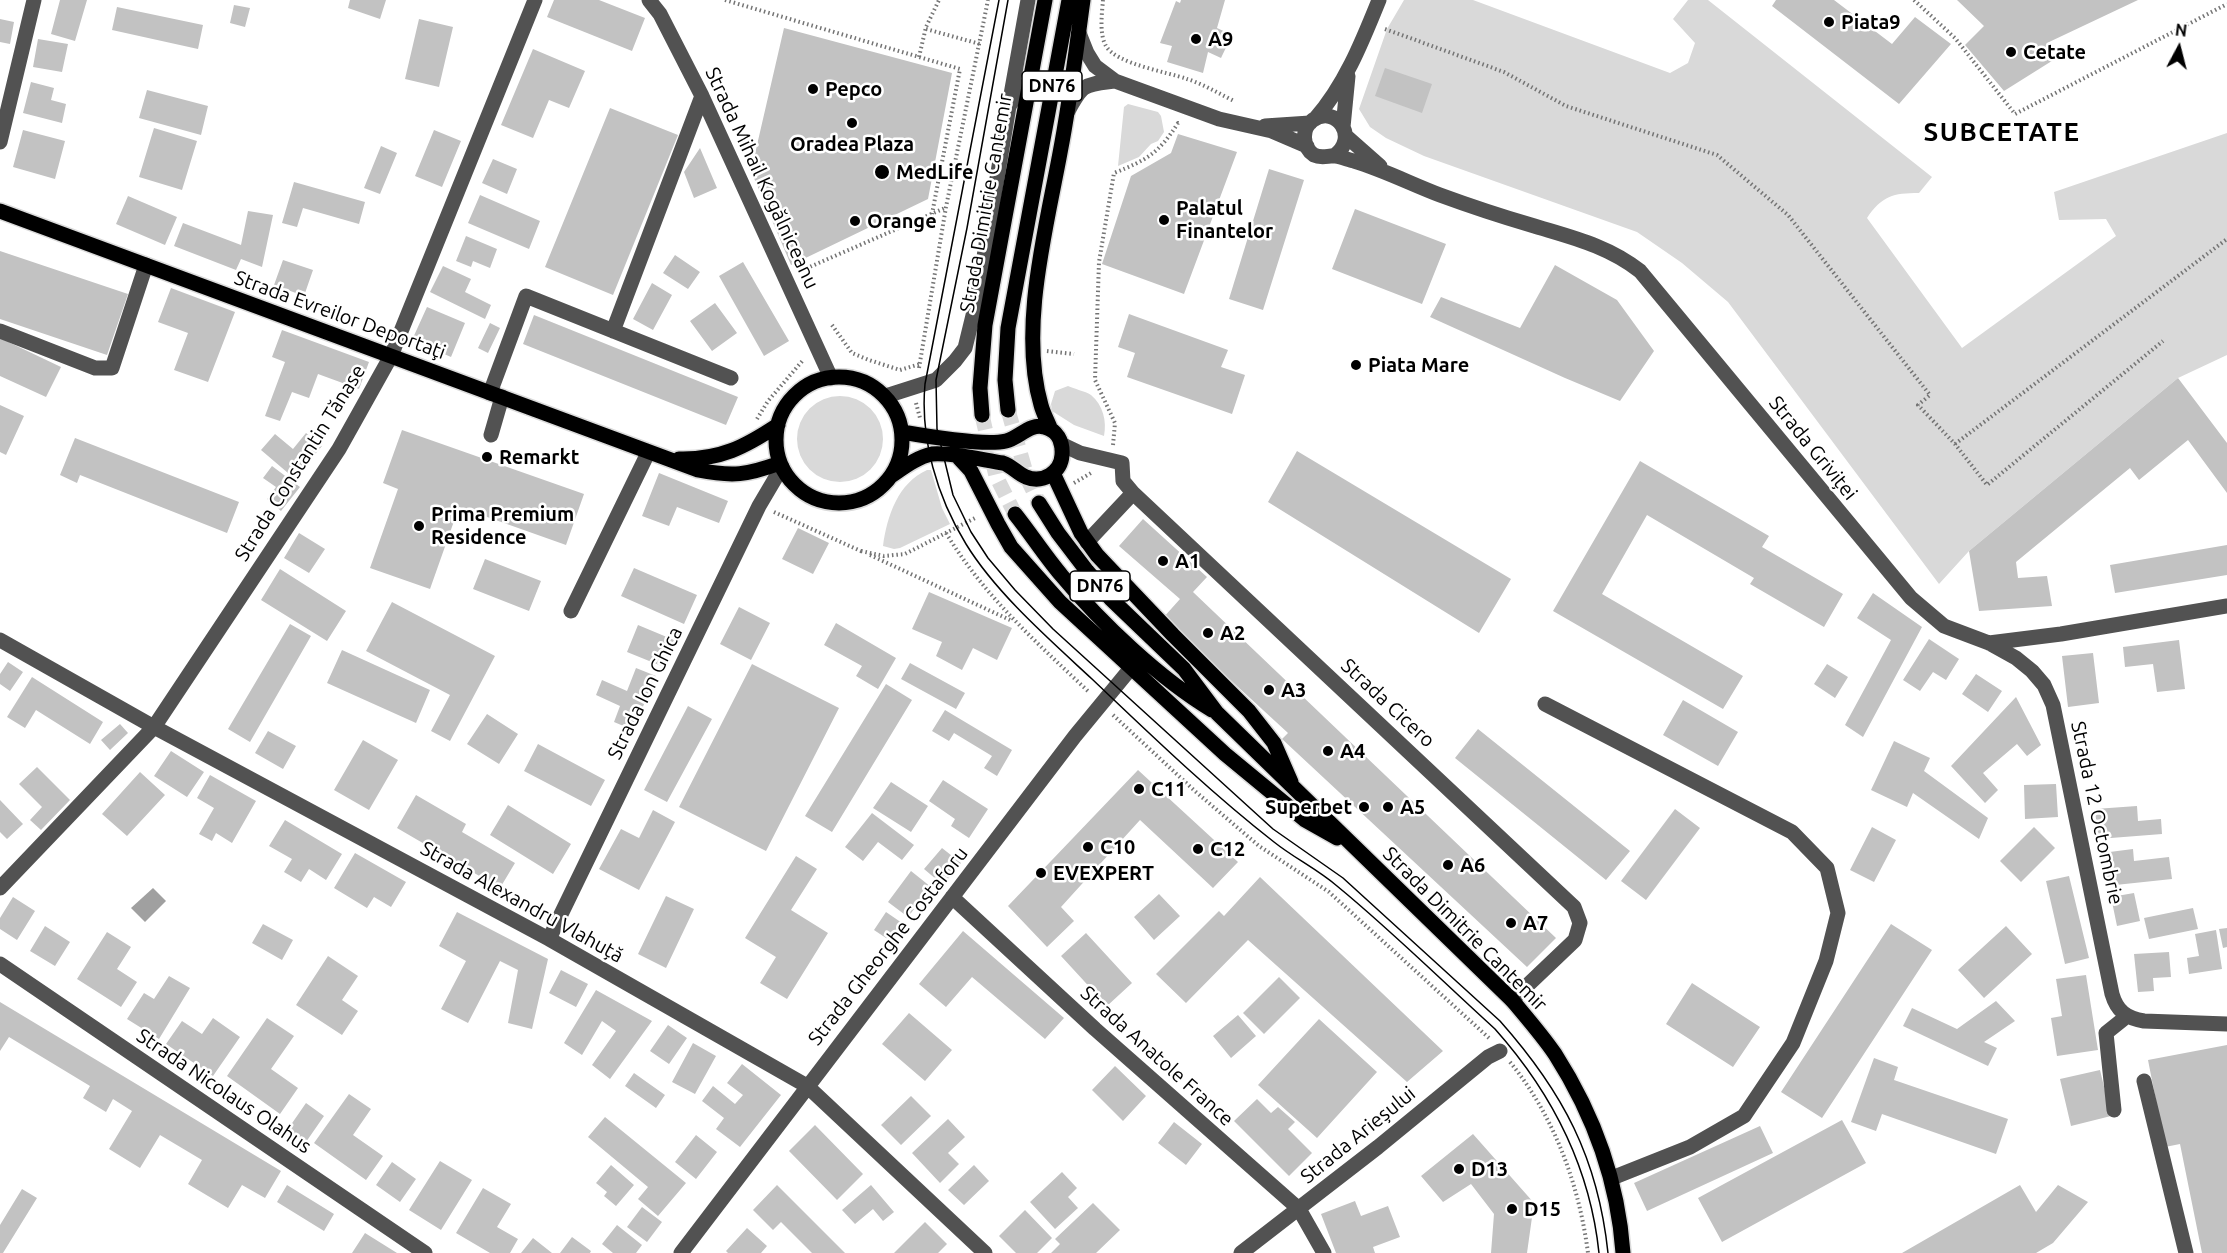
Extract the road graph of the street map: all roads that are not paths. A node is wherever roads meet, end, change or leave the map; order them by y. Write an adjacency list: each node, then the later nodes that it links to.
1 (34, 0): 19 (street)
2 (535, 0): 27 (street, Strada Constantin Tănase)
3 (649, 0): 13 (street, Strada Mihail Kogălniceanu)
4 (1028, 0): 14 (street)
5 (1045, 0): 12 (main road, Strada Dimitrie Cantemir)
6 (1069, 0): 32 (main road, DN76)
7 (1083, 0): 9 (main road)
8 (1379, 0): 10 (street)
9 (1079, 33): 11 (street); 15 (main road)
10 (1349, 68): 16 (street); 18 (street)
11 (1115, 81): 15 (street); 17 (street)
12 (1029, 82): 14 (street); 33 (main road, Strada Dimitrie Cantemir)
13 (702, 96): 26 (street); 29 (street, Strada Mihail Kogălniceanu)
14 (1009, 106): 31 (street)
15 (1068, 111): 35 (main road)
16 (1312, 121): 17 (street); 18 (street); 20 (street)
17 (1253, 126): 20 (street)
18 (1345, 132): 21 (street); 22 (street)
19 (0, 142)
20 (1306, 146): 21 (street)
21 (1334, 156): 22 (street)
22 (1395, 176): 53 (street, Strada Griviței)
23 (0, 211): 24 (main road, Strada Evreilor Deportaţi)
24 (146, 266): 25 (street); 27 (main road, Strada Evreilor Deportaţi)
25 (0, 331)
26 (613, 331): 28 (street); 30 (street)
27 (391, 356): 30 (main road, Strada Evreilor Deportaţi); 57 (street, Strada Constantin Tănase)
28 (731, 378)
29 (831, 378): 31 (main road); 34 (main road)
30 (496, 395): 37 (street); 39 (main road, Strada Evreilor Deportaţi)
31 (886, 396): 36 (main road)
32 (1008, 410)
33 (982, 416)
34 (778, 425): 41 (main road, Strada Evreilor Deportaţi); 43 (main road)
35 (1051, 430): 36 (main road); 38 (main road)
36 (902, 432): 45 (main road)
37 (491, 435)
38 (1062, 444): 42 (street); 44 (main road)
39 (648, 453): 41 (main road, Strada Evreilor Deportaţi); 51 (street)
40 (958, 457): 44 (main road); 45 (main road); 54 (main road)
41 (664, 459): 43 (main road, Strada Evreilor Deportaţi)
42 (1112, 461): 44 (street); 46 (street)
43 (781, 465): 45 (main road); 62 (street, Strada Ion Ghica)
44 (1056, 469): 49 (main road)
45 (891, 476)
46 (1133, 493): 49 (street); 64 (street, Strada Cicero)
47 (1039, 503): 56 (main road, Strada Dimitrie Cantemir / DN76)
48 (1015, 514): 56 (main road, Strada Dimitrie Cantemir)
49 (1087, 542): 58 (main road)
50 (2227, 606): 53 (street, Strada Griviței)
51 (571, 611)
52 (0, 640): 57 (street, Strada Alexandru Vlahuță)
53 (1989, 643): 65 (street, Strada 12 Octombrie)
54 (1131, 668): 59 (main road); 61 (street, Strada Gheorghe Costaforu)
55 (1545, 704): 71 (street)
56 (1217, 713): 58 (main road, Strada Dimitrie Cantemir)
57 (154, 727): 60 (street, Strada Constantin Tănase); 62 (street, Strada Alexandru Vlahuță)
58 (1297, 793): 59 (main road, Strada Dimitrie Cantemir)
59 (1353, 847): 64 (main road, Strada Dimitrie Cantemir)
60 (0, 888)
61 (952, 897): 69 (street, Strada Gheorghe Costaforu); 72 (street, Strada Anatole France)
62 (549, 939): 69 (street, Strada Alexandru Vlahuță)
63 (0, 964): 73 (street, Strada Nicolaus Olahus)
64 (1512, 1000): 71 (main road, Strada Dimitrie Cantemir)
65 (2126, 1017): 66 (street); 70 (street)
66 (2227, 1024)
67 (1500, 1051): 72 (street, Strada Arieșului)
68 (2144, 1081): 79 (street)
69 (807, 1086): 74 (street, Strada Gheorghe Costaforu); 75 (street, Strada Alexandru Vlahuță)
70 (2114, 1110)
71 (1612, 1178): 78 (main road, Strada Dimitrie Cantemir)
72 (1299, 1209): 76 (street, Strada Arieșului); 77 (street, Strada Anatole France)
73 (425, 1253)
74 (681, 1253)
75 (985, 1253)
76 (1241, 1253)
77 (1324, 1253)
78 (1623, 1253)
79 (2186, 1253)

